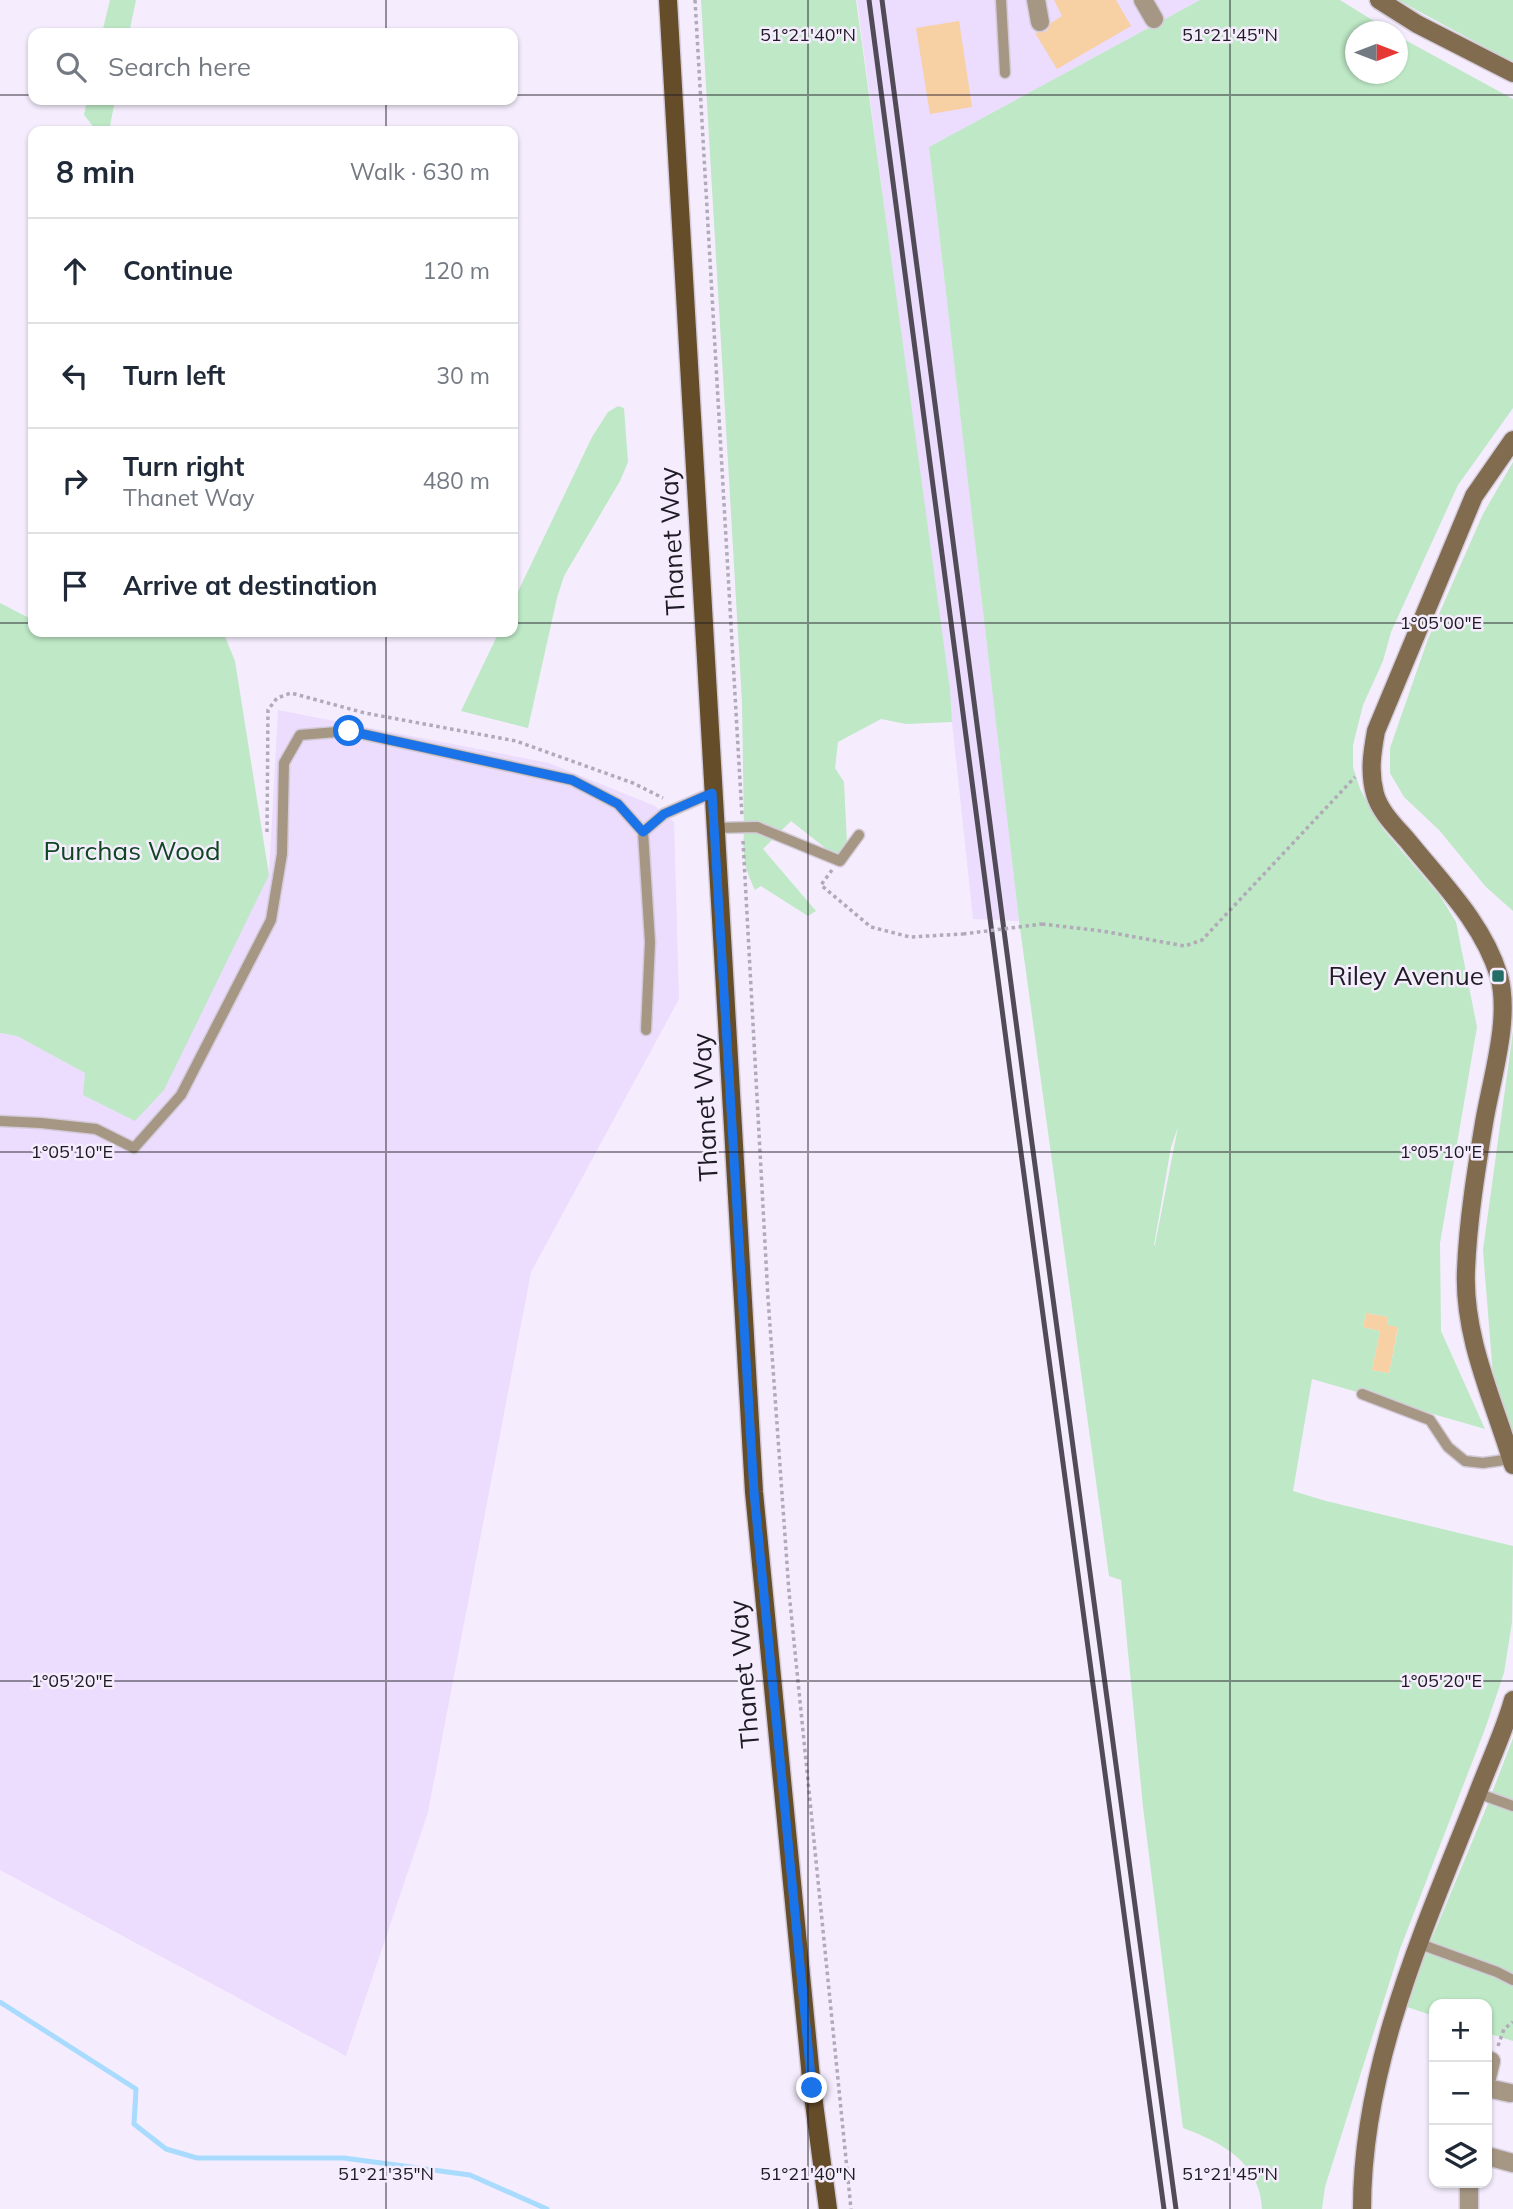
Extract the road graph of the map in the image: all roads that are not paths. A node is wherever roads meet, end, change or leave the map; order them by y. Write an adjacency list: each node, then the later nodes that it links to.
1 (668, 0): 11 (main road, Thanet Way)
2 (1001, 0): 9 (lane)
3 (1036, 0): 7 (street)
4 (1143, 0): 6 (street)
5 (1379, 0): 8 (main road)
6 (1154, 19)
7 (1040, 22)
8 (1513, 72)
9 (1005, 74)
10 (1513, 439): 18 (main road)
11 (712, 793): 12 (main road, Thanet Way); 13 (lane)
12 (714, 828): 14 (lane); 29 (main road, Thanet Way)
13 (643, 832): 15 (lane); 16 (lane)
14 (859, 835)
15 (646, 1030)
16 (0, 1121)
17 (1362, 1394): 18 (lane)
18 (1512, 1462)
19 (1513, 1700): 20 (main road)
20 (1477, 1793): 21 (lane); 22 (main road)
21 (1513, 1806)
22 (1420, 1944): 23 (lane); 30 (main road)
23 (1513, 1980)
24 (1492, 2089): 25 (street)
25 (1510, 2094)
26 (1492, 2157): 27 (street)
27 (1513, 2163)
28 (1469, 2188): 31 (street)
29 (828, 2209)
30 (1362, 2209)
31 (1469, 2209)

